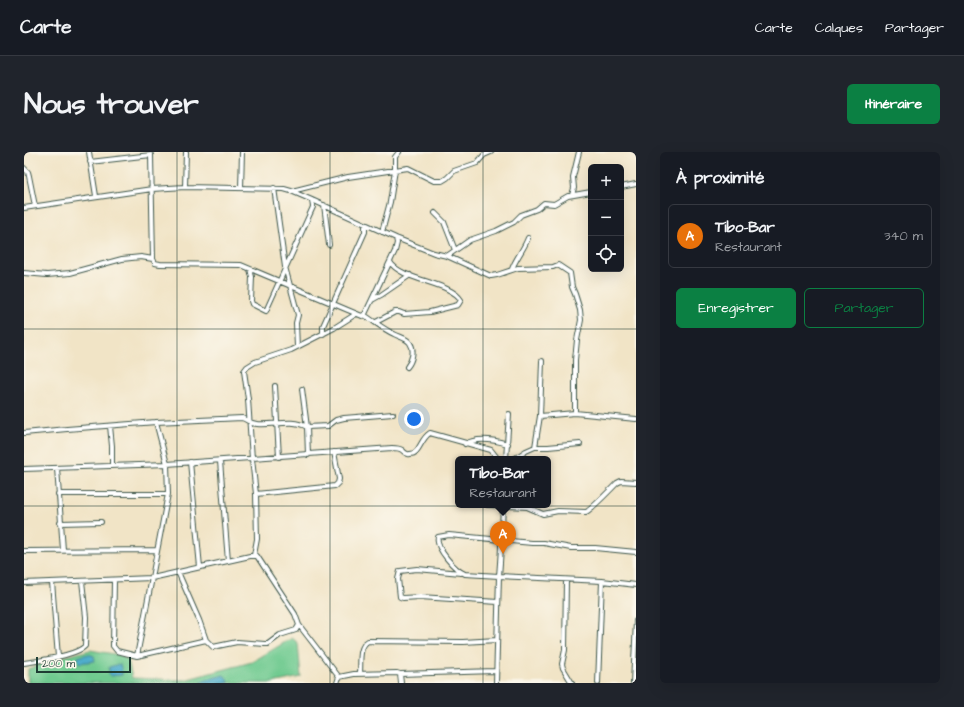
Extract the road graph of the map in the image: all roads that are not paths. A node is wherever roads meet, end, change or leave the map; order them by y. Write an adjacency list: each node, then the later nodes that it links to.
1 (89, 152): 7 (street)
2 (186, 152): 12 (street)
3 (242, 152): 14 (street)
4 (399, 152): 9 (street)
5 (491, 152): 9 (street)
6 (579, 152): 18 (street)
7 (90, 162): 13 (street); 19 (street)
8 (24, 168): 22 (street)
9 (395, 170): 16 (street); 26 (street)
10 (636, 184): 11 (street)
11 (624, 186)
12 (185, 187): 13 (street); 14 (street)
13 (152, 188): 19 (street); 32 (street)
14 (241, 188): 15 (street)
15 (274, 188): 16 (street); 34 (street)
16 (291, 191): 20 (street)
17 (588, 193): 18 (street)
18 (572, 195): 30 (street)
19 (96, 196): 22 (street)
20 (312, 200): 21 (street); 34 (street)
21 (324, 205): 25 (street); 29 (street)
22 (35, 206): 23 (street)
23 (24, 208)
24 (435, 213): 30 (street)
25 (365, 224): 26 (street); 42 (street)
26 (382, 232): 27 (street)
27 (396, 238): 31 (street); 33 (street)
28 (528, 238): 36 (street)
29 (329, 245)
30 (455, 250): 31 (street)
31 (447, 256): 36 (street)
32 (154, 259): 35 (street); 37 (street)
33 (390, 262): 38 (street); 41 (street)
34 (286, 267): 39 (street); 40 (street)
35 (250, 269): 39 (street); 39 (street)
36 (512, 269): 52 (street)
37 (24, 272)
38 (410, 275): 41 (street); 45 (street)
39 (280, 281): 40 (street)
40 (290, 286): 42 (street); 47 (street)
41 (372, 300): 44 (street)
42 (332, 304): 43 (street); 46 (street)
43 (356, 314): 44 (street); 46 (street)
44 (364, 316): 45 (street)
45 (376, 322): 49 (street)
46 (323, 334): 47 (street)
47 (297, 347): 57 (street)
48 (542, 361): 55 (street)
49 (407, 367)
50 (275, 386): 59 (street)
51 (302, 390): 61 (street)
52 (575, 413): 55 (street); 56 (street)
53 (393, 414): 61 (street)
54 (509, 414): 64 (street)
55 (540, 416): 66 (street)
56 (636, 419)
57 (249, 421): 58 (street); 59 (street); 73 (street)
58 (156, 422): 60 (street); 76 (street)
59 (277, 423): 61 (street); 72 (street)
60 (110, 426): 62 (street); 77 (street)
61 (307, 427): 68 (street)
62 (24, 434)
63 (464, 444): 64 (street); 67 (street); 69 (street)
64 (508, 444): 70 (street)
65 (580, 444): 66 (street)
66 (535, 447): 71 (street)
67 (334, 452): 68 (street); 83 (street)
68 (308, 455): 72 (street)
69 (496, 456)
70 (506, 456)
71 (518, 456)
72 (279, 457): 73 (street)
73 (252, 458): 74 (street); 83 (street)
74 (220, 460): 75 (street); 94 (street)
75 (190, 462): 76 (street); 95 (street)
76 (167, 464): 77 (street); 82 (street)
77 (112, 466): 78 (street)
78 (57, 468): 79 (street); 81 (street)
79 (24, 469)
80 (636, 482): 85 (street)
81 (58, 494): 82 (street); 87 (street)
82 (168, 494): 90 (street)
83 (256, 494): 93 (street)
84 (503, 508): 88 (street)
85 (526, 508)
86 (101, 522): 87 (street)
87 (60, 523): 89 (street)
88 (501, 540): 92 (street); 97 (street); 98 (street)
89 (63, 550): 90 (street); 91 (street)
90 (157, 550): 99 (street)
91 (24, 551)
92 (636, 552)
93 (254, 555): 94 (street); 109 (street)
94 (228, 561): 95 (street)
95 (200, 567): 96 (street)
96 (178, 572): 99 (street); 110 (street)
97 (465, 574): 98 (street); 107 (street)
98 (499, 576): 101 (street); 107 (street)
99 (152, 578): 100 (street); 113 (street)
100 (114, 580): 102 (street); 113 (street)
101 (566, 580): 103 (street); 123 (street)
102 (82, 581): 105 (street); 114 (street)
103 (602, 581): 106 (street); 124 (street)
104 (24, 582): 105 (street)
105 (52, 582): 114 (street)
106 (636, 585)
107 (498, 602): 111 (street)
108 (636, 621): 112 (street)
109 (298, 625): 110 (street); 119 (street)
110 (206, 640): 113 (street)
111 (497, 640): 116 (street); 117 (street)
112 (635, 649): 125 (street)
113 (137, 656)
114 (58, 657): 115 (street)
115 (24, 663)
116 (495, 671): 118 (street); 122 (street)
117 (360, 674): 118 (street); 119 (street)
118 (400, 674): 121 (street)
119 (339, 677): 120 (street)
120 (337, 683)
121 (401, 683)
122 (496, 683)
123 (572, 683)
124 (598, 683)
125 (633, 683)

